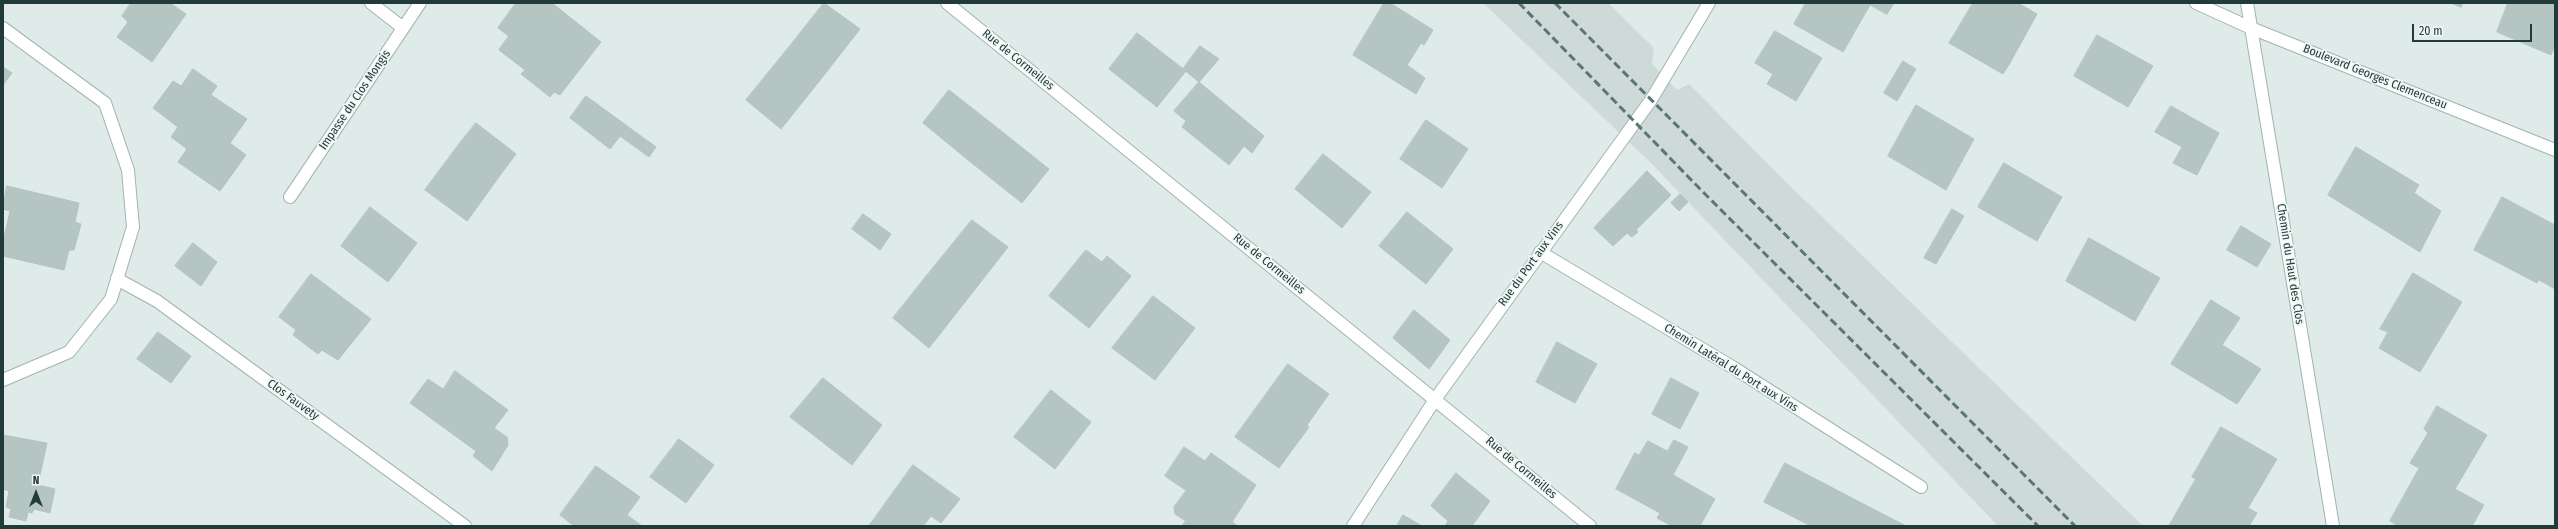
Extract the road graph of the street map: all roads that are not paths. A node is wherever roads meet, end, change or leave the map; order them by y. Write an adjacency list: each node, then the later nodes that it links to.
1 (371, 3): 8 (street)
2 (420, 3): 8 (street, Impasse du Clos Mongis)
3 (947, 3): 15 (street, Rue de Cormeilles)
4 (1709, 3): 12 (street, Rue du Port aux Vins)
5 (2196, 3): 9 (street, Boulevard Georges Clemenceau)
6 (2246, 3): 9 (street, Chemin du Haut des Clos)
7 (3, 28): 13 (street)
8 (403, 28): 11 (street, Impasse du Clos Mongis)
9 (2251, 28): 10 (street, Boulevard Georges Clemenceau); 20 (street, Chemin du Haut des Clos)
10 (2555, 150)
11 (290, 197)
12 (1540, 252): 15 (street, Rue du Port aux Vins); 16 (street, Chemin Latéral du Port aux Vins)
13 (117, 279): 14 (street); 17 (street, Clos Fauvety)
14 (3, 380)
15 (1436, 398): 18 (street, Rue du Port aux Vins); 19 (street, Rue de Cormeilles)
16 (1921, 487)
17 (465, 526)
18 (1353, 526)
19 (1590, 526)
20 (2333, 526)

